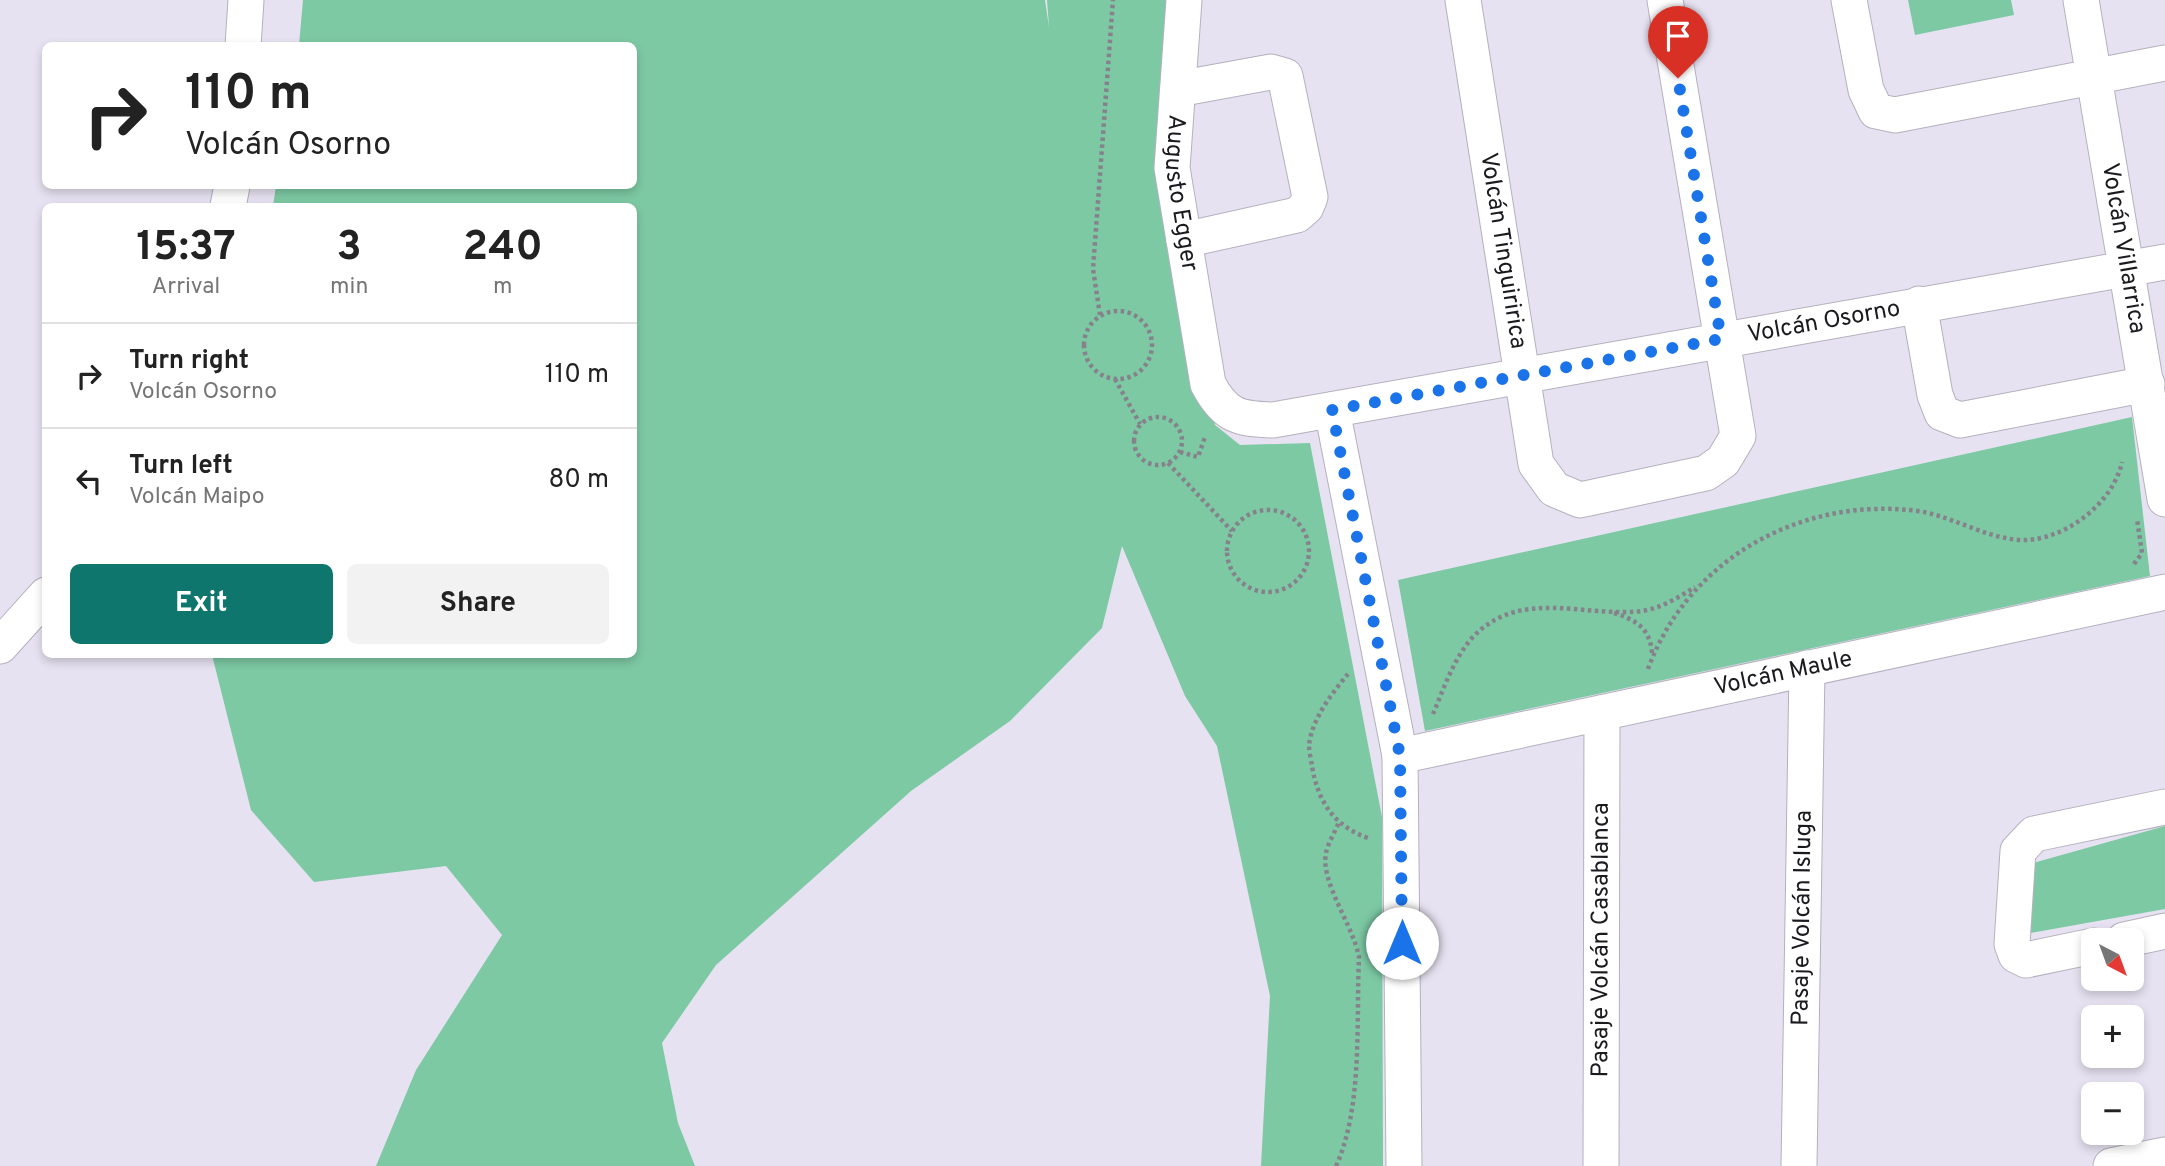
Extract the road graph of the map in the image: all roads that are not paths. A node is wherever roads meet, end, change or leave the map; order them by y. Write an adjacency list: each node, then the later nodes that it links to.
1 (246, 0): 7 (street)
2 (1184, 0): 10 (street, Augusto Egger)
3 (1463, 0): 16 (street, Volcán Tinguiririca)
4 (1665, 0): 15 (street, Volcán Tinguiririca)
5 (1849, 0): 9 (street)
6 (2081, 0): 9 (street, Volcán Villarrica)
7 (243, 42)
8 (2165, 63): 9 (street)
9 (2094, 75): 13 (street, Volcán Villarrica)
10 (1178, 89): 11 (street, Augusto Egger); 11 (street)
11 (1184, 240): 17 (street, Augusto Egger)
12 (2165, 262): 13 (street, Volcán Osorno)
13 (2129, 269): 14 (street, Volcán Osorno); 18 (street, Volcán Villarrica)
14 (1919, 304): 15 (street, Volcán Osorno); 18 (street)
15 (1721, 339): 16 (street, Volcán Osorno); 16 (street, Volcán Tinguiririca)
16 (1524, 376): 19 (street, Volcán Osorno)
17 (1208, 384): 19 (street, Volcán Osorno)
18 (2147, 384): 20 (street, Volcán Villarrica)
19 (1332, 410): 26 (street)
20 (2151, 507)
21 (2165, 592): 24 (street, Volcán Maule)
22 (42, 600): 23 (street)
23 (0, 646)
24 (1807, 668): 25 (street, Volcán Maule); 34 (street, Pasaje Volcán Isluga)
25 (1602, 713): 26 (street, Volcán Maule); 33 (street, Pasaje Volcán Casablanca)
26 (1400, 756): 32 (street)
27 (2165, 807): 30 (street)
28 (2165, 931): 29 (street)
29 (2144, 936)
30 (2081, 949)
31 (2165, 1155): 35 (street)
32 (1404, 1166)
33 (1601, 1166)
34 (1799, 1166)
35 (2111, 1166)

